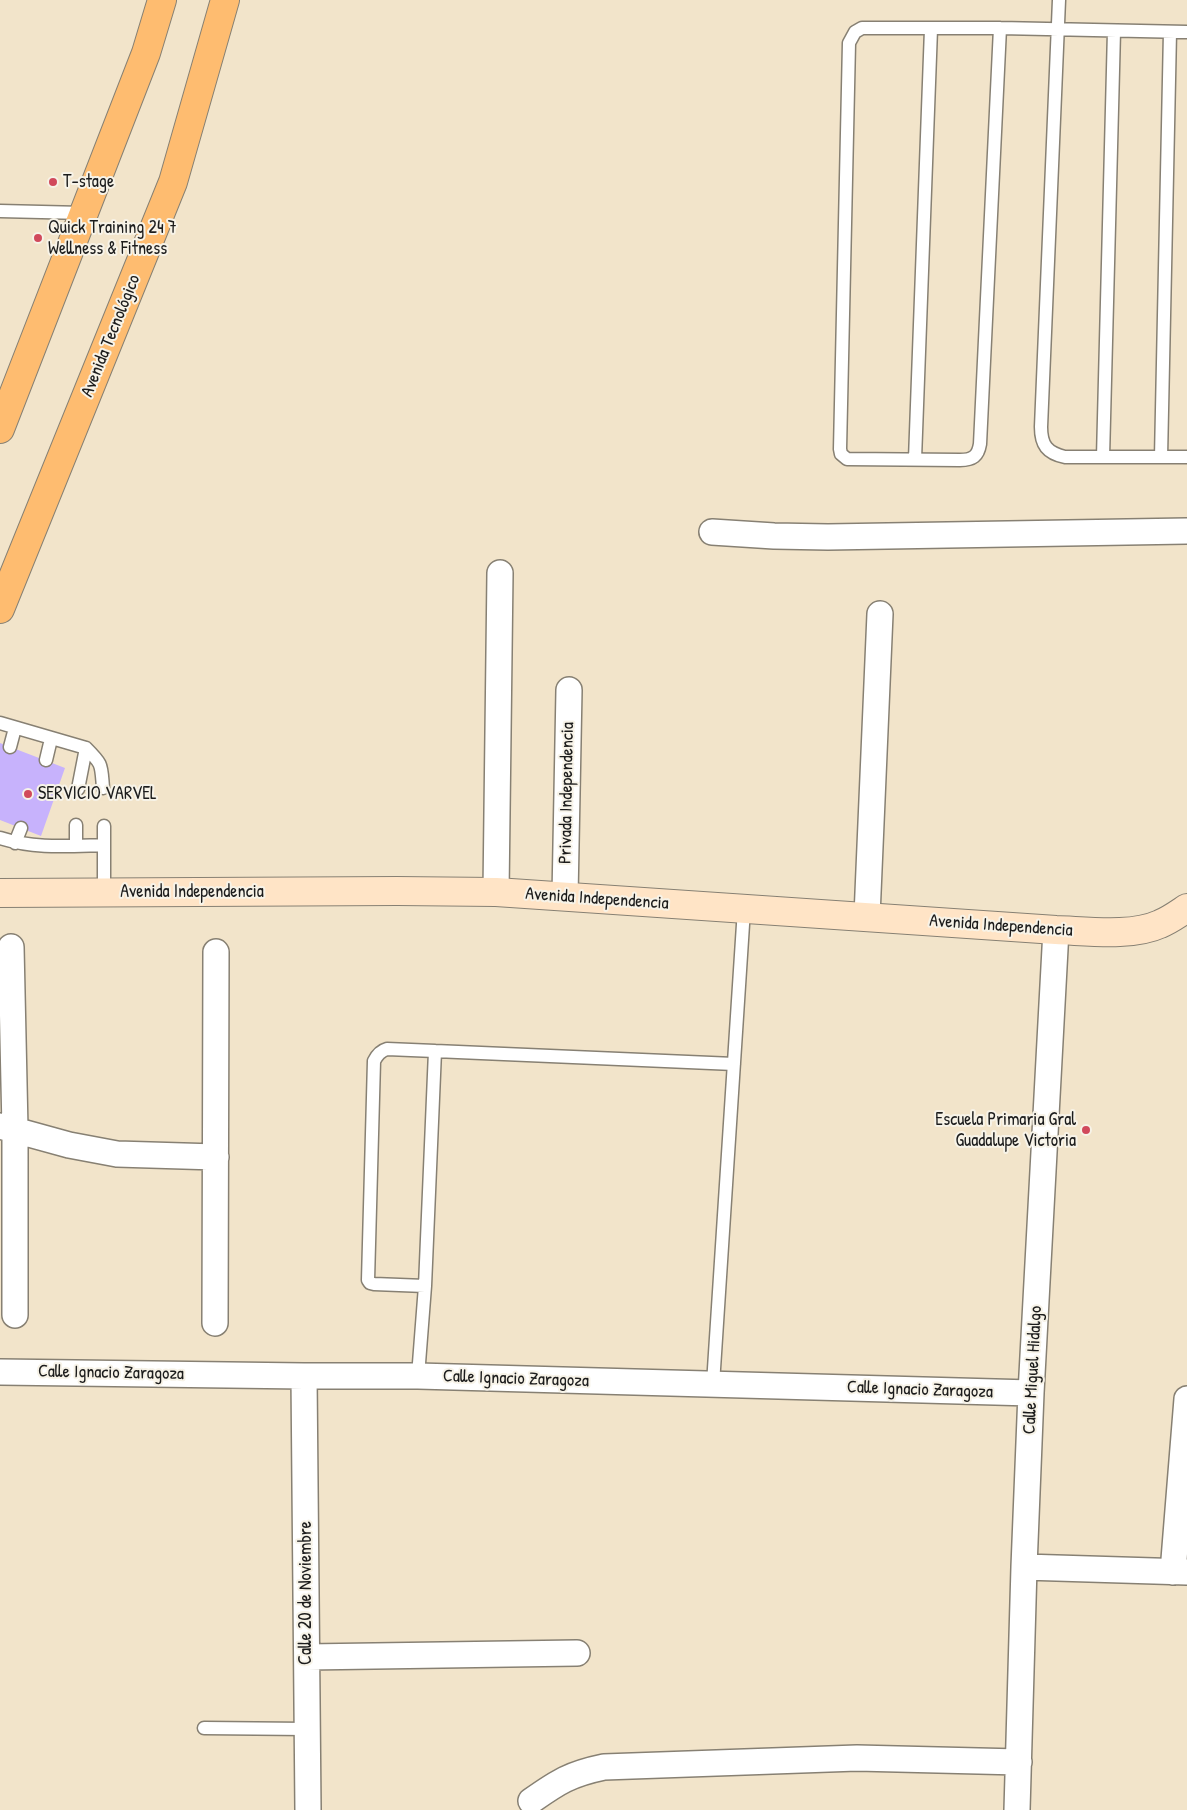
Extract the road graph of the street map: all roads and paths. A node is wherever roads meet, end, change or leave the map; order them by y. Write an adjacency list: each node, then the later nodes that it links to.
1 (162, 0): 11 (main road)
2 (225, 0): 20 (main road, Avenida Tecnológico)
3 (1059, 0): 6 (lane)
4 (1000, 28): 5 (lane); 6 (lane); 16 (lane)
5 (931, 29): 16 (lane); 16 (lane)
6 (1058, 30): 7 (lane); 13 (lane)
7 (1114, 30): 8 (lane); 13 (lane)
8 (1170, 32): 9 (lane); 14 (lane)
9 (1187, 32)
10 (0, 211): 11 (lane)
11 (83, 213): 12 (main road)
12 (2, 422)
13 (1103, 457): 14 (lane)
14 (1161, 457): 15 (lane)
15 (1187, 457)
16 (915, 459)
17 (1187, 531): 18 (street)
18 (712, 532)
19 (500, 573): 38 (street)
20 (0, 610)
21 (880, 614): 44 (street)
22 (569, 690): 41 (street, Privada Independencia)
23 (0, 723): 24 (lane)
24 (15, 728): 25 (lane); 26 (lane)
25 (52, 739): 27 (lane); 28 (lane)
26 (10, 746)
27 (86, 748): 29 (lane); 30 (lane)
28 (46, 760)
29 (103, 788)
30 (78, 789)
31 (76, 825): 37 (lane)
32 (104, 826): 36 (lane)
33 (21, 828): 35 (lane)
34 (0, 838): 35 (lane)
35 (15, 843): 37 (lane)
36 (104, 845): 37 (lane); 40 (lane)
37 (76, 846)
38 (496, 892): 40 (street, Avenida Independencia); 41 (street, Avenida Independencia)
39 (0, 893): 40 (street, Avenida Independencia)
40 (104, 893)
41 (565, 896): 42 (street, Avenida Independencia)
42 (744, 910): 44 (street, Avenida Independencia); 49 (lane)
43 (1184, 913): 45 (street, Avenida Independencia)
44 (867, 916): 45 (street, Avenida Independencia)
45 (1056, 930): 59 (street, Calle Miguel Hidalgo)
46 (11, 947): 50 (street)
47 (216, 952): 51 (street)
48 (435, 1051): 49 (lane); 52 (lane); 52 (lane)
49 (734, 1064): 58 (lane)
50 (8, 1128): 51 (street); 53 (street)
51 (216, 1157): 54 (street)
52 (425, 1286): 57 (lane)
53 (15, 1315)
54 (215, 1323)
55 (0, 1372): 56 (street, Calle Ignacio Zaragoza)
56 (304, 1376): 57 (street, Calle Ignacio Zaragoza); 64 (street, Calle 20 de Noviembre)
57 (418, 1376): 58 (street, Calle Ignacio Zaragoza)
58 (713, 1384): 59 (street, Calle Ignacio Zaragoza)
59 (1031, 1393): 61 (street, Calle Miguel Hidalgo)
60 (1187, 1399): 62 (street)
61 (1024, 1567): 62 (street); 67 (street, Calle Miguel Hidalgo)
62 (1180, 1572)
63 (577, 1653): 64 (street)
64 (307, 1657): 66 (street, Calle 20 de Noviembre)
65 (204, 1728): 66 (lane)
66 (307, 1729): 69 (street, Calle 20 de Noviembre)
67 (1019, 1762): 68 (street); 70 (street, Calle Miguel Hidalgo)
68 (531, 1801)
69 (308, 1810)
70 (1017, 1810)

